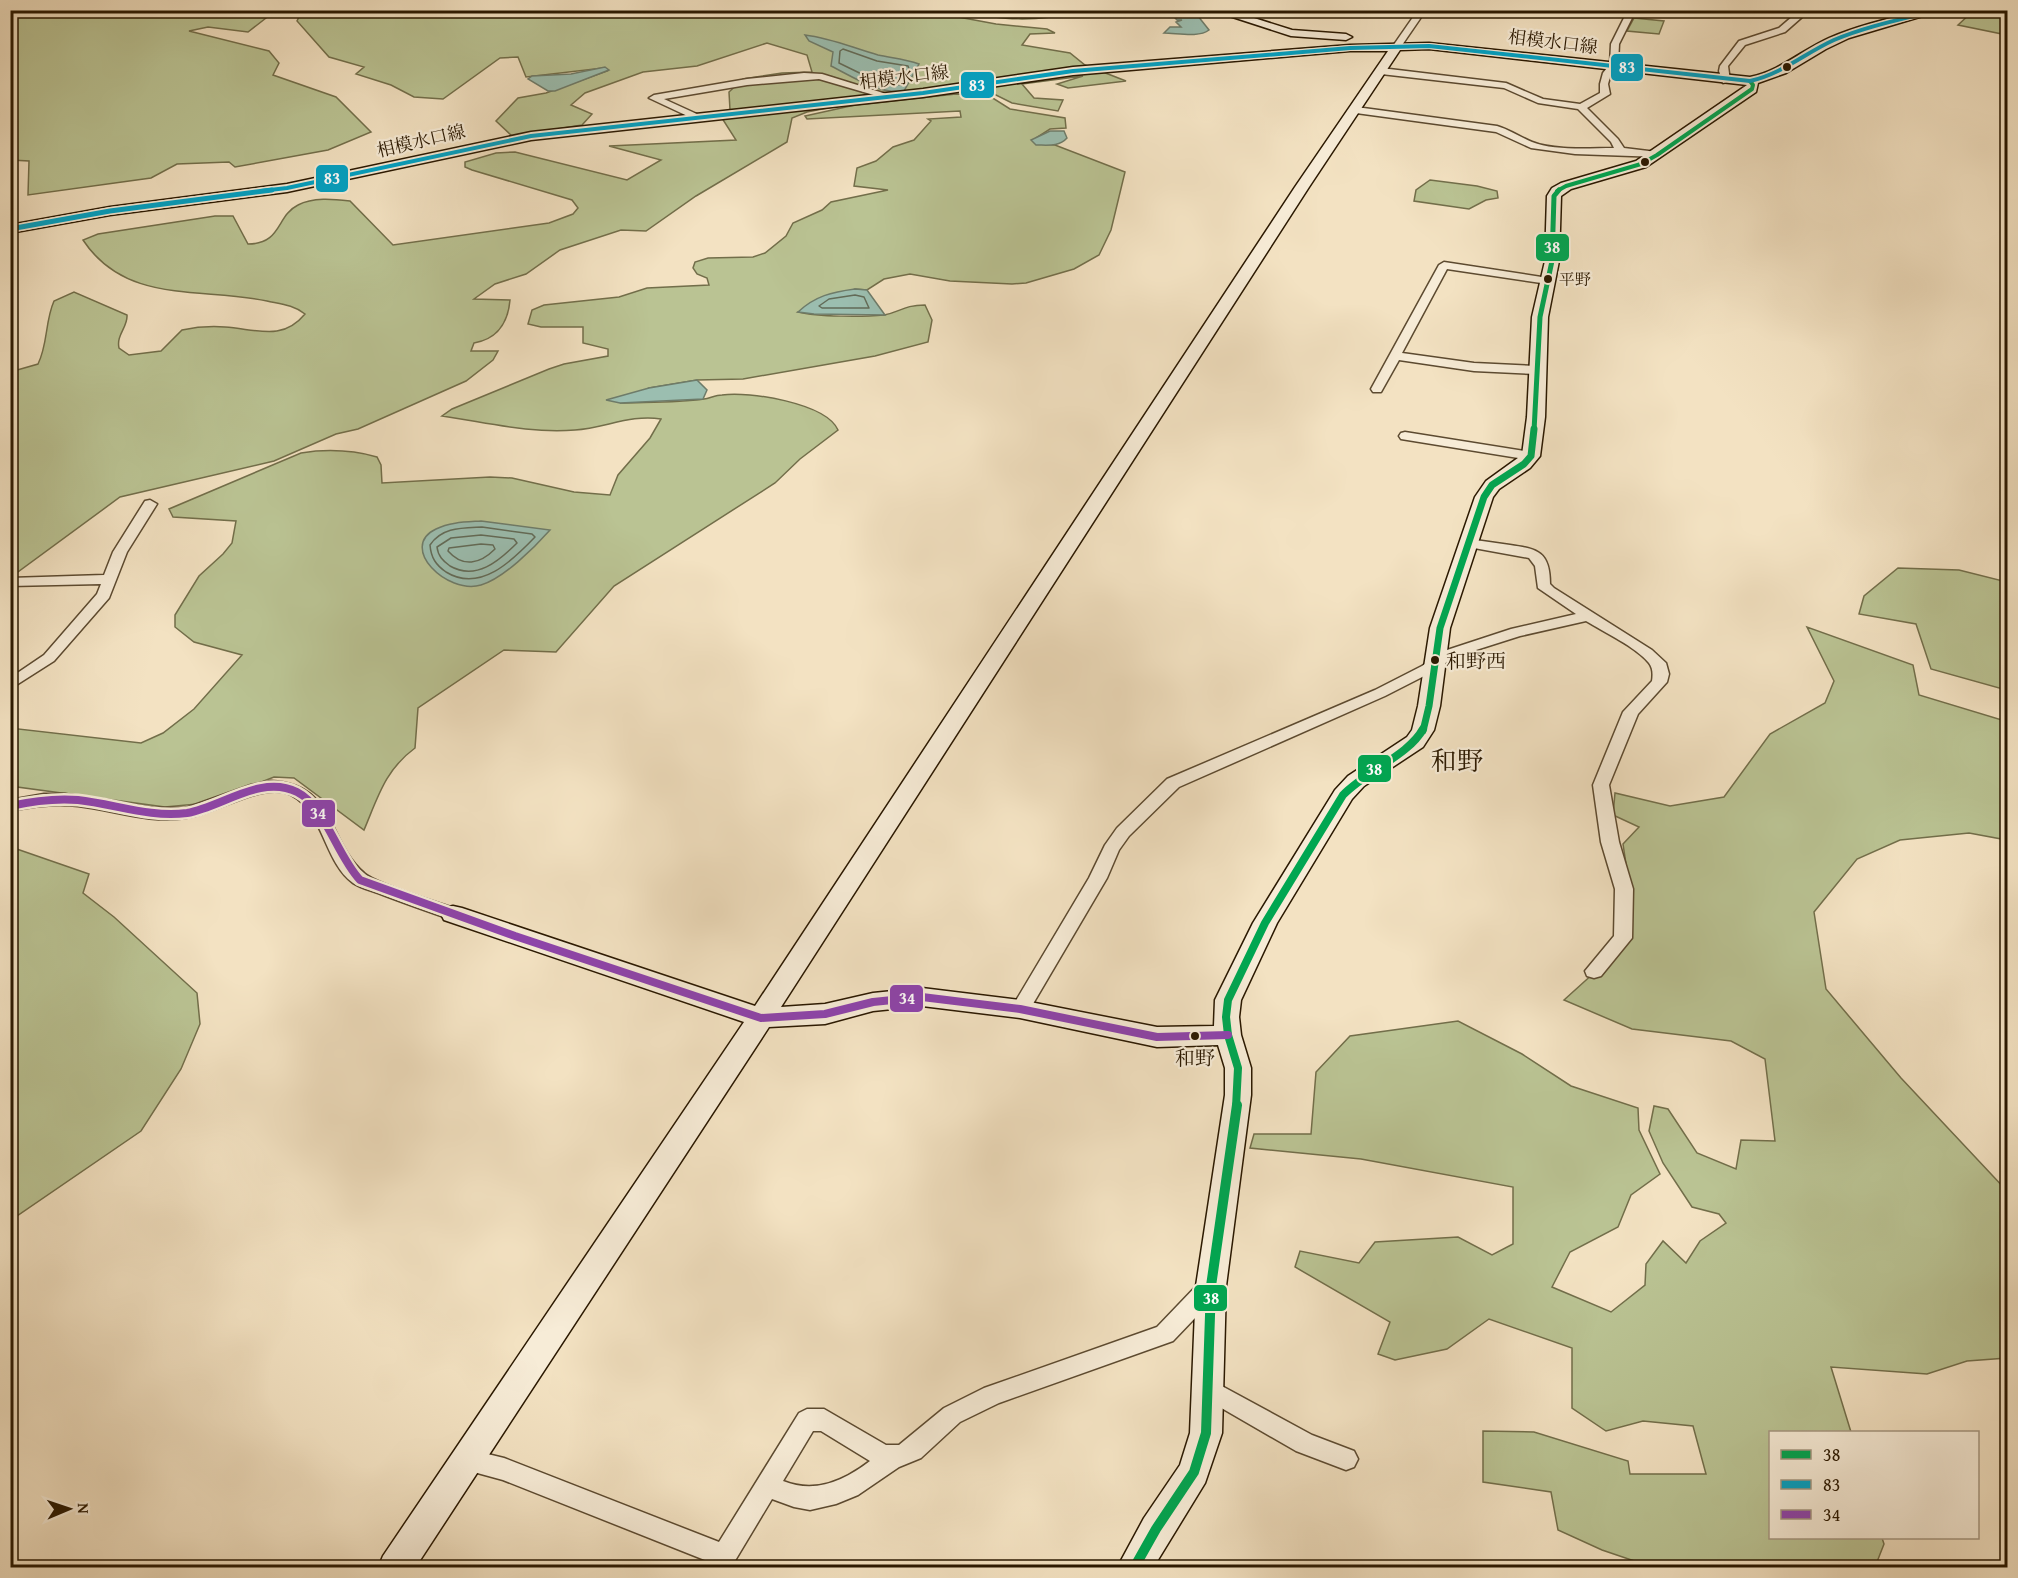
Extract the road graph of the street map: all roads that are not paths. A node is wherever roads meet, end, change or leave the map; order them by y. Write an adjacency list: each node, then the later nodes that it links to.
1 (1216, 10): 6 (main road)
2 (1422, 10): 6 (street)
3 (1632, 10): 7 (street)
4 (1806, 10): 9 (street)
5 (1929, 11): 10 (main road, 相模水口線)
6 (1399, 44): 7 (main road, 相模水口線); 8 (main road); 11 (main road, 相模水口線)
7 (1611, 67): 9 (main road, 相模水口線); 12 (street)
8 (1381, 71): 12 (street); 13 (main road)
9 (1726, 81): 10 (main road, 相模水口線)
10 (1750, 81): 16 (main road)
11 (891, 96): 14 (main road, 相模水口線); 14 (street)
12 (1581, 107): 15 (street)
13 (1356, 110): 15 (street); 35 (main road)
14 (696, 117): 17 (main road, 相模水口線)
15 (1620, 151): 16 (street)
16 (1657, 155): 18 (main road)
17 (10, 229)
18 (1548, 281): 19 (street); 20 (main road)
19 (1395, 356): 20 (street); 21 (street)
20 (1536, 370): 23 (main road)
21 (1377, 389)
22 (1405, 436): 23 (street)
23 (1531, 456): 25 (main road)
24 (150, 504): 26 (street)
25 (1468, 543): 28 (street); 29 (main road)
26 (110, 579): 27 (street); 30 (street)
27 (10, 582)
28 (1588, 616): 29 (street); 33 (street)
29 (1436, 662): 34 (street); 36 (main road)
30 (10, 685)
31 (10, 806): 32 (street)
32 (453, 914): 35 (main road)
33 (1594, 971)
34 (1020, 1009): 35 (main road); 36 (main road)
35 (761, 1018): 41 (main road)
36 (1228, 1035): 37 (main road)
37 (1211, 1286): 38 (main road); 39 (street)
38 (1207, 1388): 40 (street); 44 (main road)
39 (894, 1456): 42 (street); 42 (street)
40 (1346, 1459)
41 (467, 1460): 42 (street); 43 (main road)
42 (767, 1486)
43 (395, 1568)
44 (1134, 1568)

